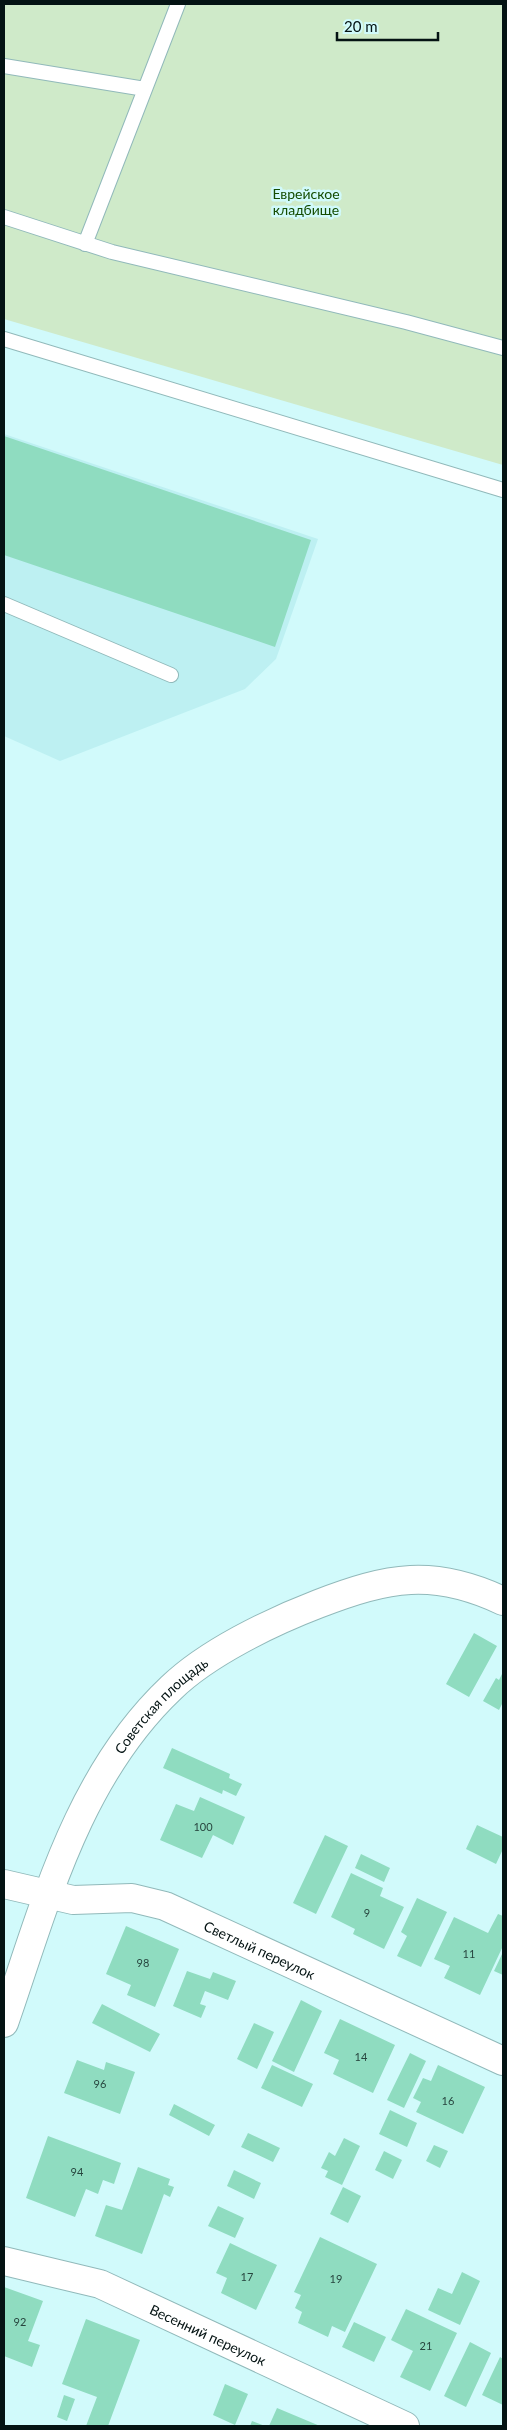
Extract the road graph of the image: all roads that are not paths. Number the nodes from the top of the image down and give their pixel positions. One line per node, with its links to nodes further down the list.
1 (178, 4): 3 (lane)
2 (4, 66): 3 (lane)
3 (145, 90): 5 (lane)
4 (4, 217): 5 (lane)
5 (85, 244): 7 (lane)
6 (4, 339): 8 (lane)
7 (503, 348)
8 (503, 490)
9 (4, 604): 10 (lane)
10 (170, 675)
11 (493, 1597): 13 (street, Советская площадь)
12 (4, 1884): 13 (street, Светлый переулок)
13 (48, 1895): 14 (street, Советская площадь); 15 (street, Светлый переулок)
14 (4, 2023)
15 (503, 2061)
16 (4, 2261): 17 (street, Весенний переулок)
17 (405, 2426)

